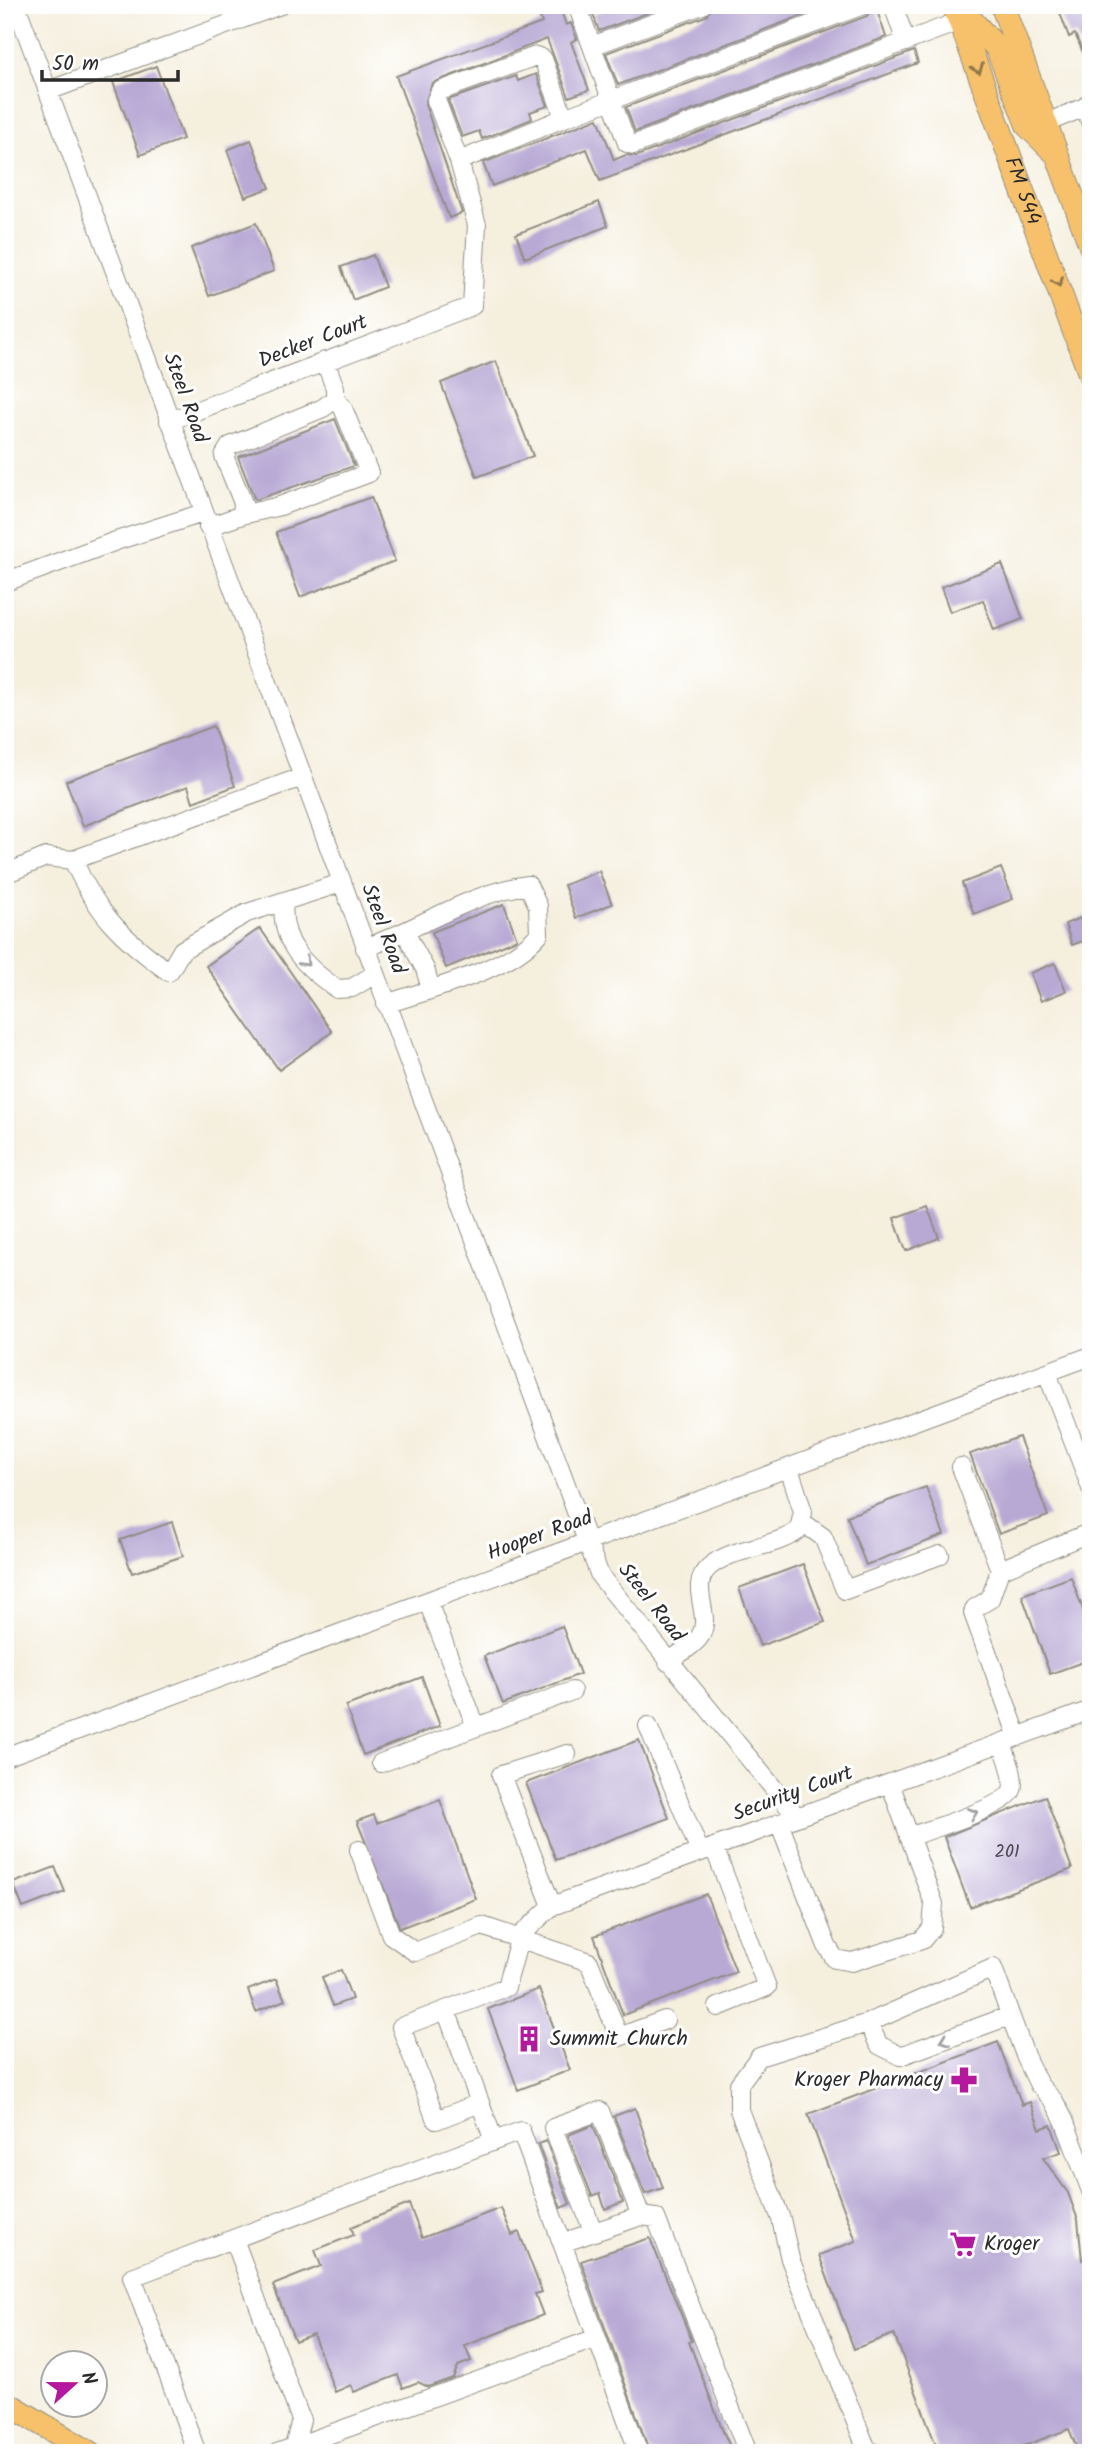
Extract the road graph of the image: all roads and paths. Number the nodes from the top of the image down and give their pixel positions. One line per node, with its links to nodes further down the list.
1 (16, 5): 11 (street, Steel Road)
2 (280, 5): 11 (street)
3 (702, 5): 10 (street)
4 (863, 5): 12 (street)
5 (893, 5): 9 (street)
6 (1002, 5): 15 (main road, FM 544 / FM 544)
7 (578, 6): 10 (street)
8 (957, 13): 9 (street); 16 (main road); 20 (main road, FM 544 / FM 544, one-way to 20)
9 (906, 42): 12 (street)
10 (592, 46): 12 (street)
11 (48, 91): 22 (street, Steel Road)
12 (611, 100): 14 (street)
13 (1089, 111): 15 (street)
14 (564, 118): 17 (street); 17 (street)
15 (1046, 123): 16 (main road, FM 544 / FM 544)
16 (1057, 155): 18 (main road, FM 544 / FM 544)
17 (459, 161): 19 (street, Decker Court)
18 (1091, 247)
19 (325, 361): 21 (street); 22 (street, Decker Court)
20 (1091, 377)
21 (335, 399): 23 (street); 23 (street)
22 (169, 421): 24 (street, Steel Road)
23 (242, 516): 24 (street)
24 (206, 520): 25 (street); 26 (street, Steel Road)
25 (5, 582)
26 (302, 777): 27 (street); 29 (street, Steel Road)
27 (74, 860): 28 (street); 30 (street)
28 (5, 874)
29 (341, 883): 30 (street); 32 (street, Steel Road)
30 (284, 901): 33 (street, one-way to 33)
31 (405, 934): 32 (street); 34 (street); 34 (street)
32 (365, 948): 33 (street, Steel Road)
33 (375, 974): 35 (street, Steel Road)
34 (431, 989): 35 (street)
35 (386, 1004): 44 (street, Steel Road)
36 (1091, 1356): 37 (street, Hooper Road)
37 (1047, 1373): 39 (street, Hooper Road); 40 (street)
38 (961, 1467): 46 (street)
39 (789, 1468): 42 (street); 44 (street, Hooper Road)
40 (1087, 1468): 41 (street)
41 (1091, 1488)
42 (802, 1522): 45 (street); 48 (street)
43 (1091, 1532): 46 (street)
44 (586, 1542): 47 (street, Hooper Road); 48 (street, Steel Road)
45 (940, 1555)
46 (1000, 1570): 53 (street)
47 (428, 1602): 52 (street); 55 (street, Hooper Road)
48 (668, 1662): 58 (street, Steel Road)
49 (572, 1691): 52 (street)
50 (1091, 1710): 53 (street, Security Court)
51 (648, 1726): 62 (street)
52 (476, 1727): 56 (street)
53 (1010, 1740): 57 (street, Security Court); 60 (street, one-way to 53)
54 (567, 1754): 63 (street)
55 (5, 1758)
56 (381, 1763)
57 (890, 1783): 58 (street, Security Court); 60 (street)
58 (797, 1817): 59 (street, Security Court)
59 (779, 1824): 60 (street); 62 (street, Security Court)
60 (909, 1837)
61 (359, 1850): 64 (street)
62 (706, 1850): 63 (street, Security Court); 65 (street)
63 (552, 1906): 64 (street, Security Court)
64 (520, 1936): 66 (street); 68 (street)
65 (718, 2007)
66 (446, 2010): 70 (street); 70 (street)
67 (1009, 2016): 69 (street, one-way to 69); 69 (street); 72 (street)
68 (665, 2020)
69 (868, 2023): 85 (street)
70 (480, 2102): 71 (street)
71 (494, 2141): 75 (street); 76 (street)
72 (1091, 2191)
73 (641, 2216): 74 (street); 74 (street); 84 (street)
74 (593, 2231): 76 (street)
75 (234, 2239): 79 (street); 81 (street)
76 (562, 2243): 77 (street)
77 (597, 2338): 79 (street); 83 (street)
78 (5, 2402): 80 (main road)
79 (295, 2450): 82 (street)
80 (90, 2453)
81 (197, 2453)
82 (277, 2453)
83 (639, 2453)
84 (748, 2453)
85 (873, 2453)

